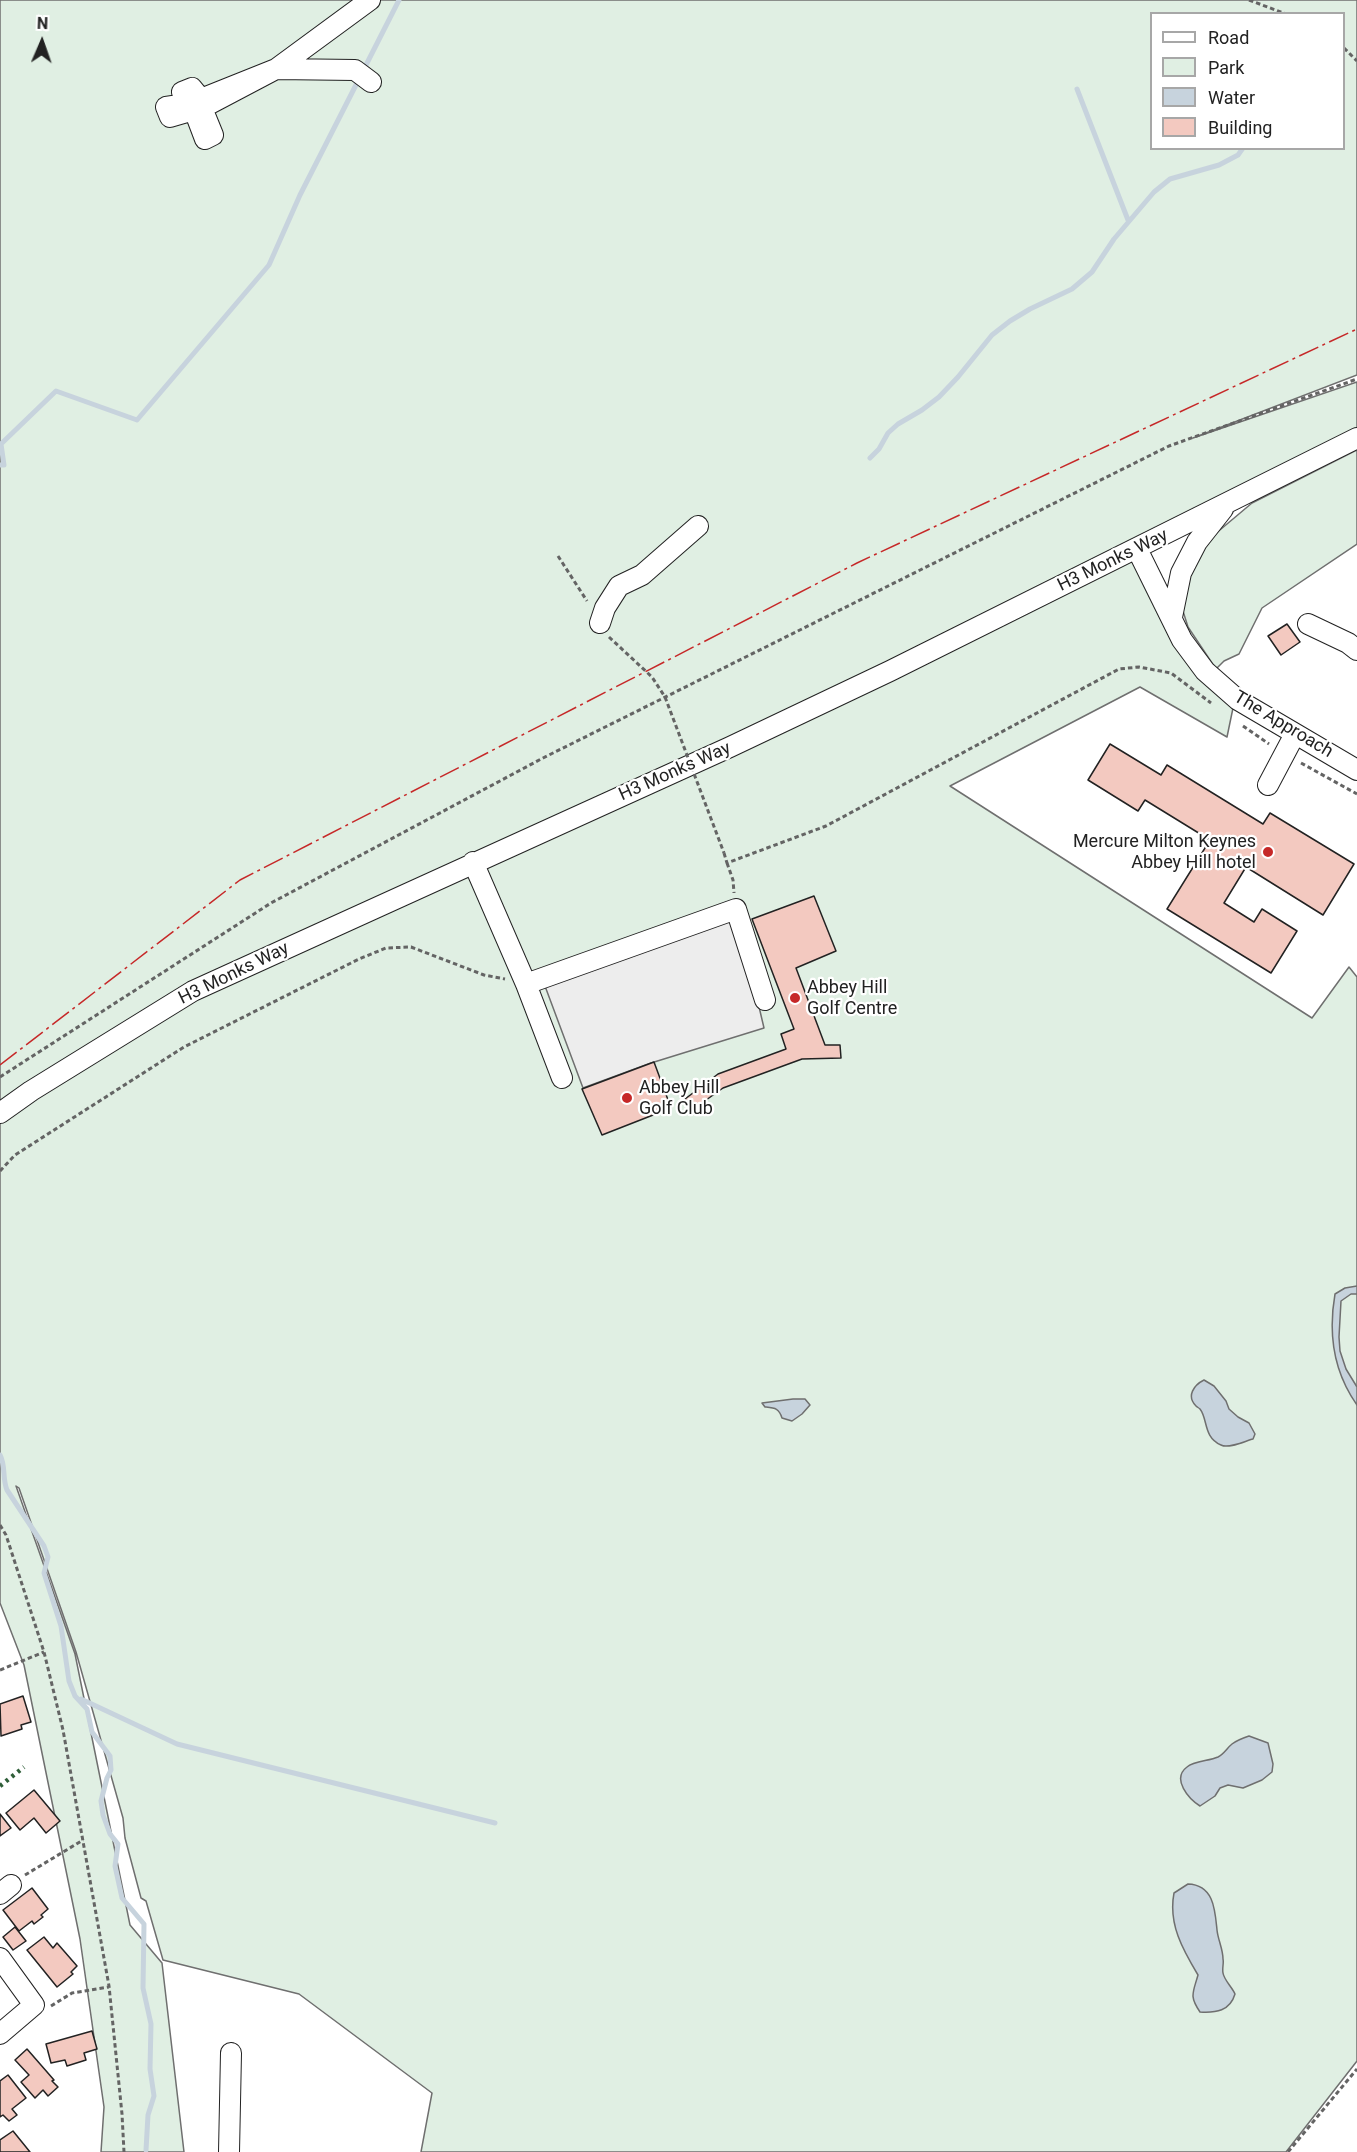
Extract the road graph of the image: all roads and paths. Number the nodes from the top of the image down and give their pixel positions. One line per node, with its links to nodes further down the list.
1 (370, 0): 6 (street)
2 (1249, 0): 3 (path)
3 (1281, 12)
4 (1345, 49): 5 (path)
5 (1357, 61)
6 (276, 69): 6 (street); 7 (street)
7 (363, 76)
8 (1357, 379): 17 (path)
9 (1357, 438): 10 (street, H3 Monks Way)
10 (1229, 503): 12 (street, H3 Monks Way); 13 (street)
11 (698, 526): 14 (street)
12 (1137, 549): 13 (street, The Approach); 25 (street, H3 Monks Way)
13 (1172, 618): 20 (street, The Approach)
14 (600, 623)
15 (1308, 624): 16 (street)
16 (1357, 650)
17 (665, 697): 26 (path, bridge); 30 (path)
18 (1218, 708): 26 (path)
19 (1237, 722): 21 (path)
20 (1295, 734): 21 (street); 22 (street, The Approach)
21 (1285, 755): 23 (street); 24 (path)
22 (1357, 770)
23 (1268, 785)
24 (1357, 794)
25 (472, 862): 28 (street); 32 (street, H3 Monks Way)
26 (727, 863): 27 (path)
27 (736, 909): 28 (street); 29 (street)
28 (526, 984): 31 (street); 33 (path)
29 (765, 1000)
30 (0, 1077)
31 (562, 1078)
32 (0, 1113)
33 (0, 1171)
34 (0, 1525): 35 (path)
35 (44, 1652): 36 (path); 37 (path)
36 (0, 1670)
37 (83, 1840): 38 (path); 40 (path)
38 (6, 1889)
39 (0, 1958): 41 (street)
40 (109, 1986): 41 (path); 45 (path)
41 (34, 2005): 42 (street)
42 (0, 2034)
43 (231, 2054): 46 (street)
44 (1357, 2069): 47 (path)
45 (124, 2152)
46 (229, 2152)
47 (1288, 2152)

